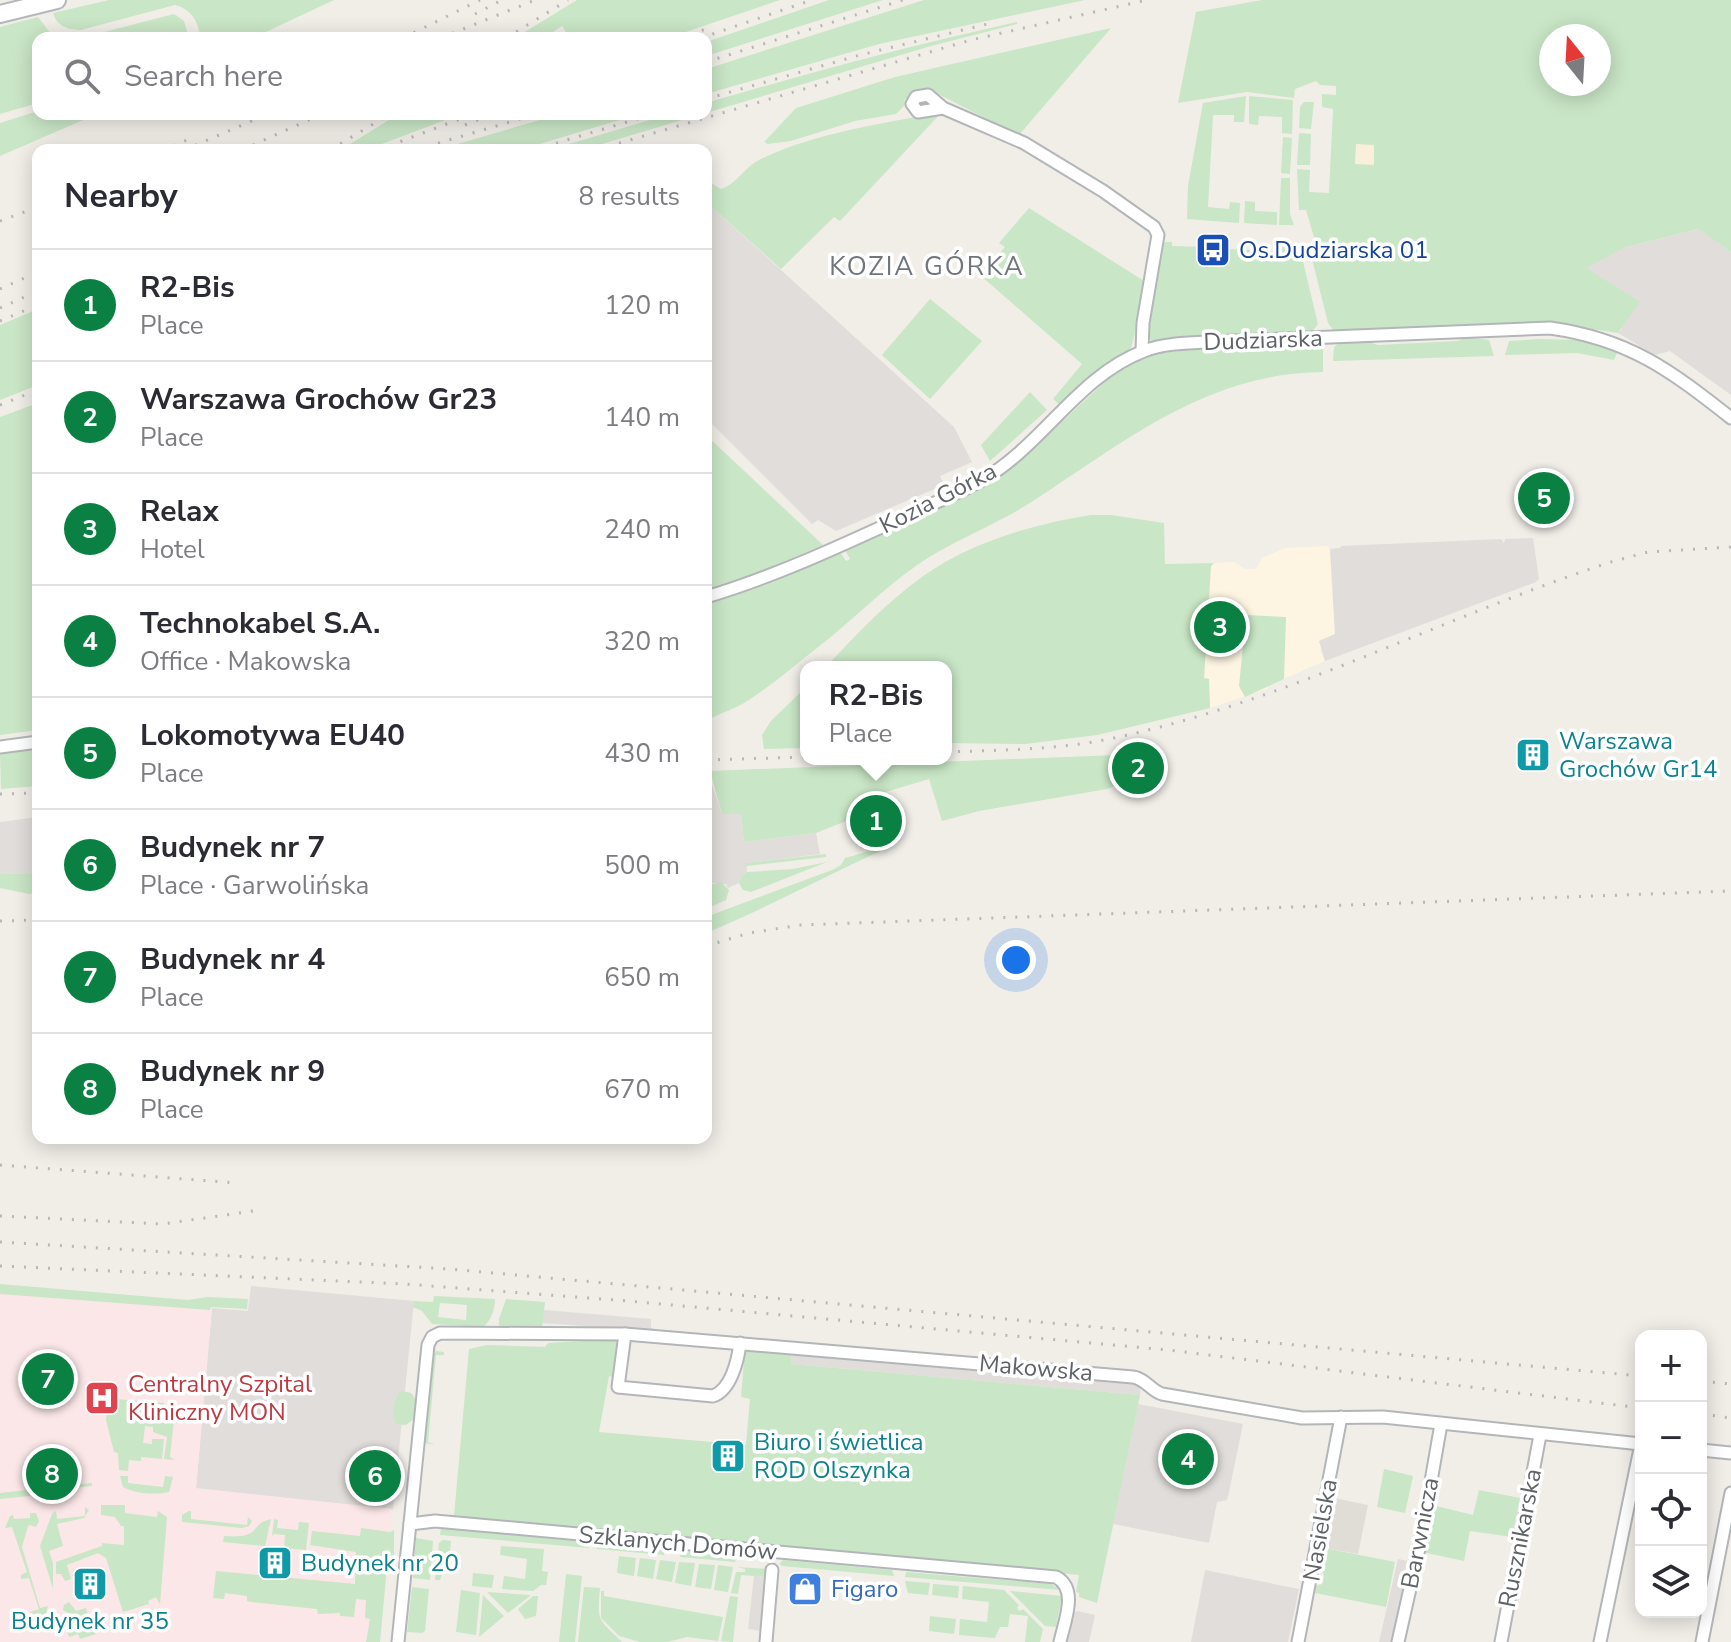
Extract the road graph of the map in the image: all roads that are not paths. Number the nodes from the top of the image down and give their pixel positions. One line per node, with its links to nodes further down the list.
1 (57, 0): 2 (main road)
2 (0, 14)
3 (943, 108): 4 (street)
4 (1142, 351): 5 (street, Dudziarska); 6 (street, Kozia Górka)
5 (1731, 418)
6 (712, 595)
7 (32, 743): 8 (street)
8 (0, 747)
9 (625, 1334): 10 (street, Makowska); 10 (street); 19 (street, Makowska)
10 (740, 1343): 11 (street, Makowska)
11 (1341, 1417): 12 (street, Makowska); 24 (street, Nasielska)
12 (1441, 1424): 13 (street, Makowska); 25 (street, Barwnicza)
13 (1540, 1435): 14 (street, Makowska); 26 (street, Rusznikarska)
14 (1635, 1443)
15 (1707, 1451): 16 (street)
16 (1731, 1453)
17 (1635, 1473): 27 (street)
18 (1731, 1493): 28 (street)
19 (410, 1524): 21 (street); 23 (street, Szklanych Domów)
20 (772, 1570): 22 (street)
21 (398, 1642)
22 (766, 1642)
23 (1060, 1642)
24 (1298, 1642)
25 (1398, 1642)
26 (1501, 1642)
27 (1600, 1642)
28 (1702, 1642)

